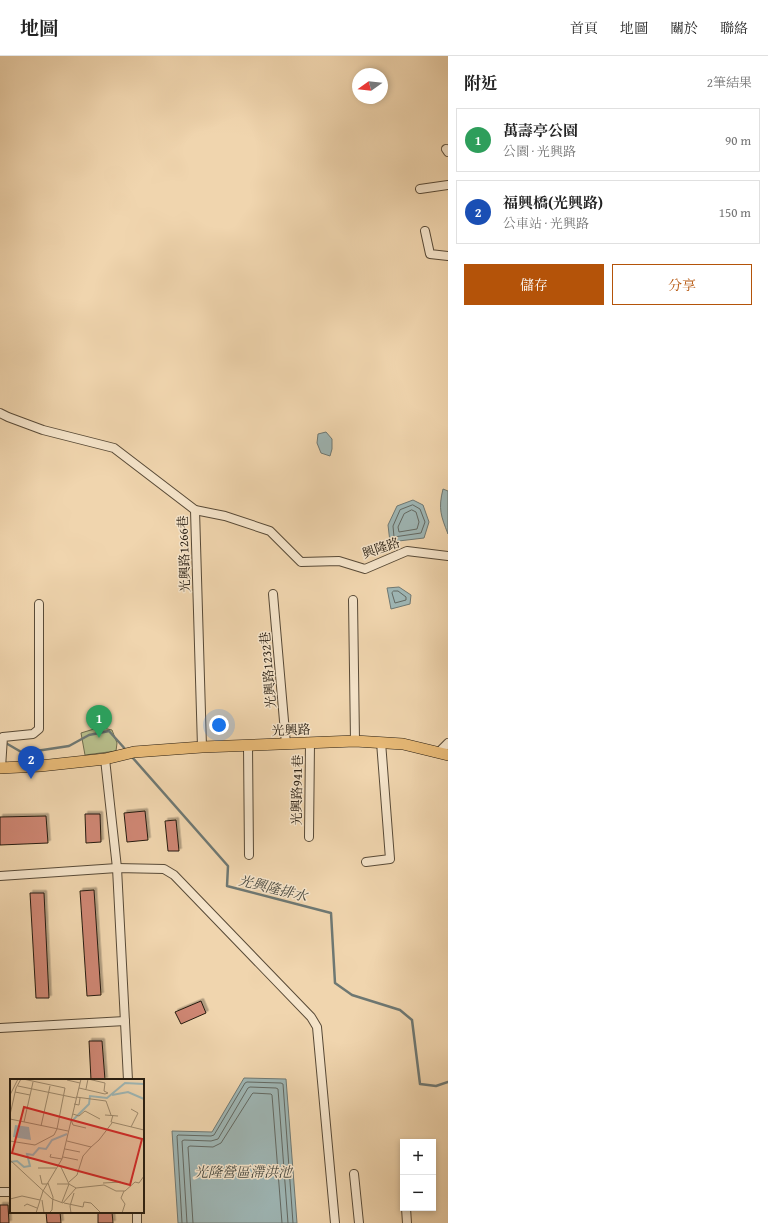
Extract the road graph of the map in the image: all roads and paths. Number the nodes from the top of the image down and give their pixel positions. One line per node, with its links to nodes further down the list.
1 (448, 185): 2 (lane)
2 (420, 189)
3 (425, 231): 4 (lane)
4 (448, 256)
5 (0, 412): 6 (lane, 光興路1266巷)
6 (195, 510): 7 (lane, 興隆路); 17 (lane, 光興路1266巷)
7 (448, 556)
8 (273, 594): 15 (lane, 光興路1232巷)
9 (353, 600): 11 (lane)
10 (39, 604): 20 (lane)
11 (355, 741): 12 (main road, 光興路); 13 (main road, 光興路)
12 (381, 742): 18 (main road, 光興路); 23 (lane)
13 (310, 743): 15 (main road, 光興路); 21 (lane, 光興路941巷)
14 (448, 743): 18 (lane)
15 (286, 744): 16 (main road, 光興路)
16 (248, 746): 17 (main road, 光興路); 22 (lane)
17 (202, 747): 19 (main road, 光興路)
18 (444, 754)
19 (105, 759): 20 (main road); 24 (lane)
20 (0, 768)
21 (308, 837)
22 (249, 854)
23 (366, 862)
24 (117, 868): 25 (lane); 26 (lane); 31 (lane)
25 (0, 876)
26 (124, 1021): 27 (lane); 28 (lane)
27 (0, 1028)
28 (128, 1079)
29 (354, 1174): 32 (lane)
30 (406, 1211): 33 (lane)
31 (335, 1223)
32 (359, 1223)
33 (407, 1223)

